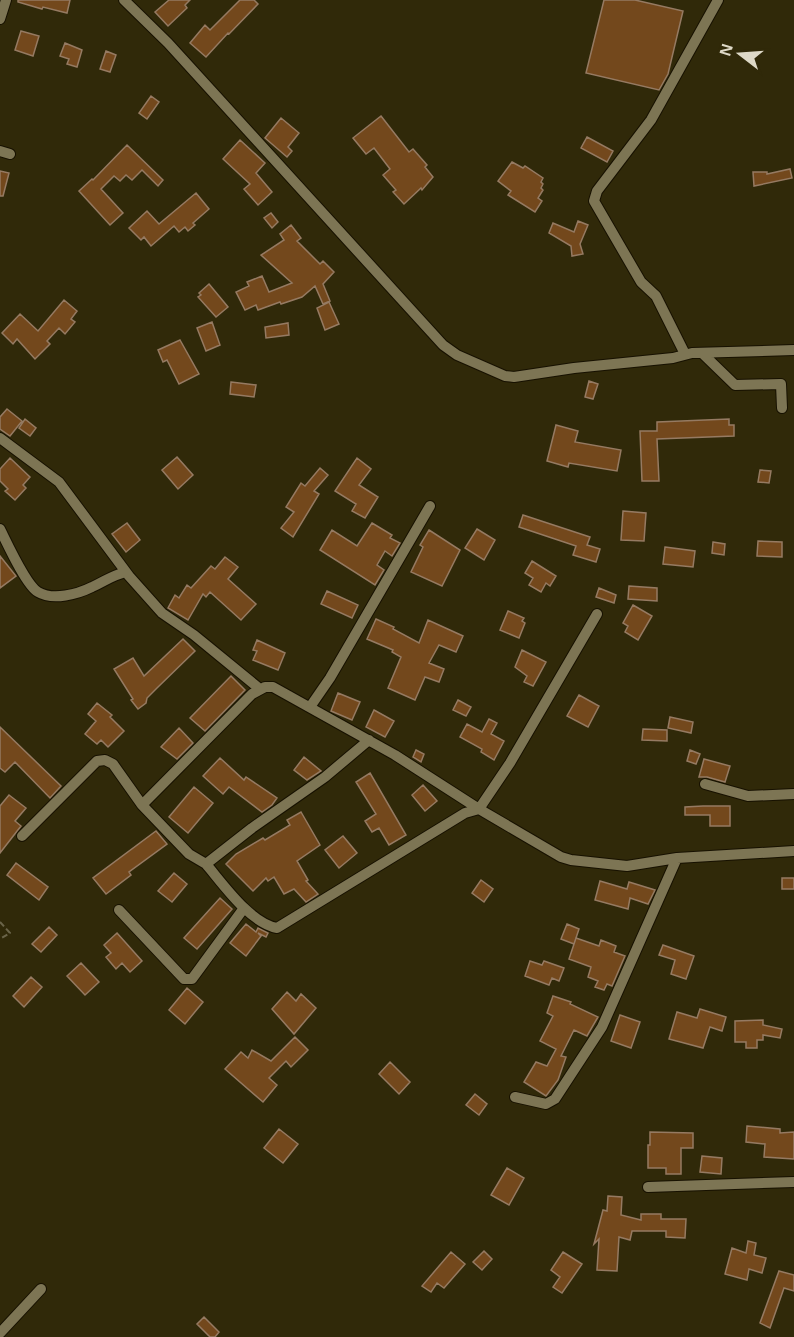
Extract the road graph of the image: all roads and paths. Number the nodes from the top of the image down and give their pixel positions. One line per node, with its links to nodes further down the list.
1 (6, 0): 4 (street)
2 (124, 0): 7 (street)
3 (718, 0): 7 (street)
4 (0, 19)
5 (794, 350): 6 (street)
6 (702, 353): 7 (street); 8 (street)
7 (685, 354)
8 (782, 408)
9 (0, 438): 12 (street)
10 (430, 506): 15 (street)
11 (0, 529): 12 (street)
12 (126, 572): 14 (street)
13 (597, 614): 20 (street)
14 (260, 689): 15 (street); 19 (street)
15 (310, 707): 16 (street)
16 (369, 740): 20 (street); 24 (street)
17 (705, 784): 18 (street)
18 (794, 794)
19 (142, 805): 21 (street); 24 (street)
20 (479, 809): 23 (street); 25 (street)
21 (22, 836)
22 (794, 851): 23 (street)
23 (677, 858): 29 (street)
24 (206, 864): 25 (street)
25 (244, 908): 26 (street)
26 (119, 910)
27 (0, 922): 28 (path)
28 (0, 939)
29 (515, 1097)
30 (794, 1182): 31 (street)
31 (648, 1186)
32 (41, 1289): 33 (street)
33 (0, 1333)

